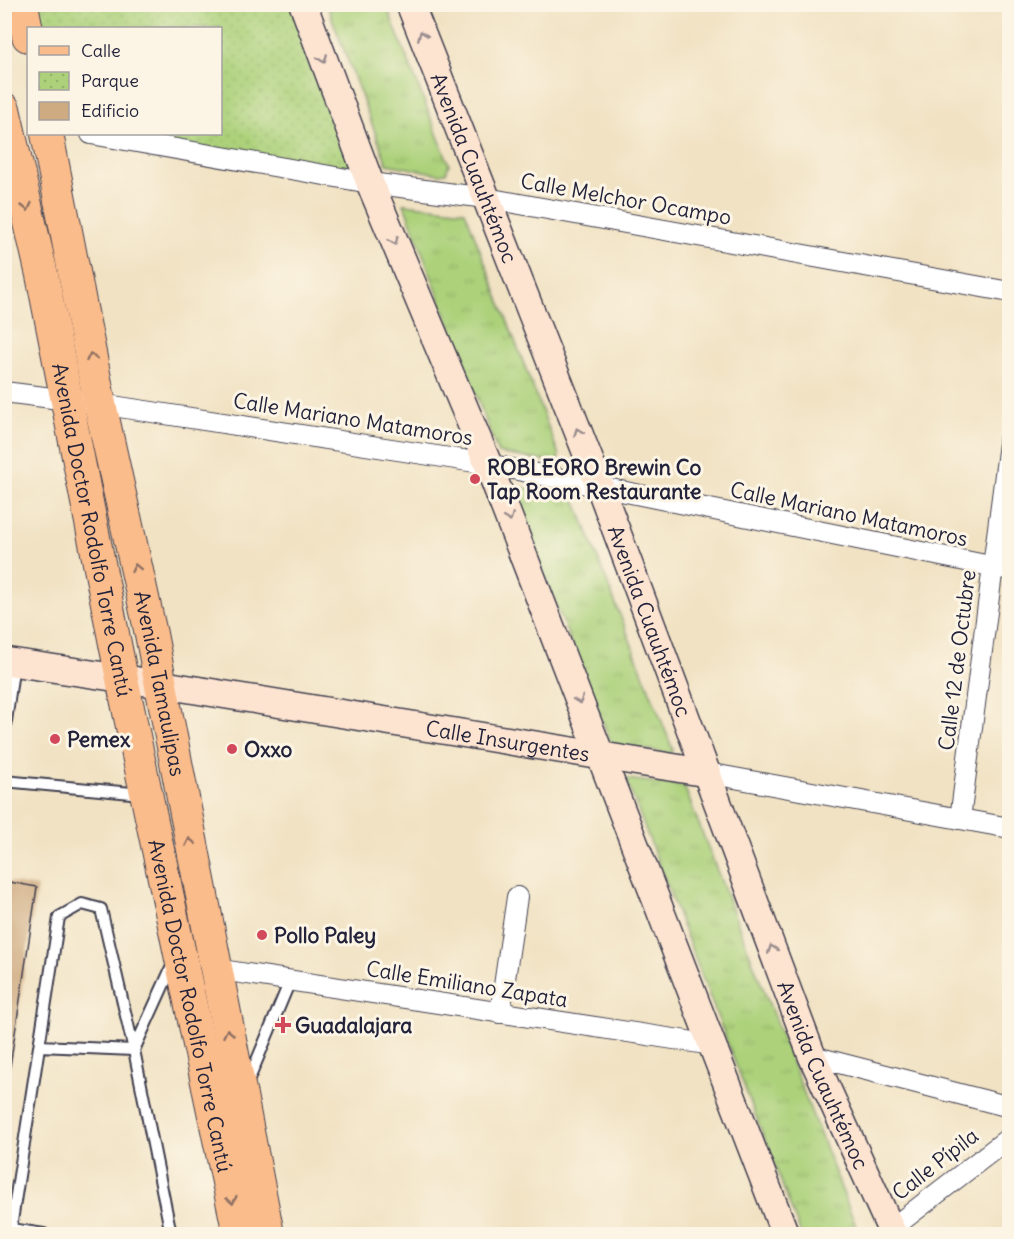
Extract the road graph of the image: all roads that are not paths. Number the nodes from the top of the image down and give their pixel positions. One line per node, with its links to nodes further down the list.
1 (22, 4): 4 (main road)
2 (303, 4): 8 (street, one-way to 8)
3 (410, 4): 9 (street, Avenida Cuauhtémoc, one-way to 3)
4 (27, 31)
5 (11, 118): 12 (main road, Avenida Doctor Rodolfo Torre Cantú, one-way to 12)
6 (47, 135): 13 (main road, Avenida Tamaulipas, one-way to 6)
7 (97, 135): 8 (street, Calle Melchor Ocampo)
8 (370, 183): 9 (street, Calle Melchor Ocampo); 15 (street, one-way to 15)
9 (486, 198): 10 (street, Calle Melchor Ocampo); 16 (street, Avenida Cuauhtémoc, one-way to 9)
10 (1010, 292)
11 (4, 392): 12 (street, Calle Mariano Matamoros)
12 (68, 401): 13 (street, Calle Mariano Matamoros); 19 (main road, Avenida Doctor Rodolfo Torre Cantú)
13 (100, 404): 15 (street, Calle Mariano Matamoros); 20 (main road, Avenida Tamaulipas, one-way to 13)
14 (1010, 436): 17 (street, Calle 12 de Octubre)
15 (488, 464): 16 (street, Calle Mariano Matamoros); 22 (street, one-way to 22)
16 (600, 487): 17 (street, Calle Mariano Matamoros); 23 (street, Avenida Cuauhtémoc)
17 (1001, 569): 26 (street, Calle 12 de Octubre)
18 (9, 662): 19 (street, Calle Insurgentes); 21 (lane)
19 (122, 679): 20 (street, Calle Insurgentes); 25 (main road, Avenida Doctor Rodolfo Torre Cantú)
20 (159, 684): 22 (street, Calle Insurgentes); 30 (main road, Avenida Tamaulipas, one-way to 20)
21 (4, 736)
22 (601, 756): 23 (street, Calle Insurgentes); 33 (street)
23 (707, 773): 26 (street, Calle Insurgentes); 36 (street, Avenida Cuauhtémoc, one-way to 23)
24 (4, 781): 25 (lane)
25 (146, 794): 29 (main road, Avenida Doctor Rodolfo Torre Cantú)
26 (960, 819): 27 (street, Calle Insurgentes)
27 (1010, 828)
28 (517, 897): 32 (street)
29 (178, 952): 35 (lane); 44 (main road, Avenida Doctor Rodolfo Torre Cantú, one-way to 44)
30 (215, 969): 31 (street, Calle Emiliano Zapata); 37 (main road, Avenida Tamaulipas, one-way to 30)
31 (290, 981): 32 (street, Calle Emiliano Zapata); 37 (lane)
32 (500, 1013): 33 (street, Calle Emiliano Zapata)
33 (713, 1045): 46 (street)
34 (39, 1046): 35 (lane); 35 (lane); 40 (lane)
35 (134, 1050): 43 (lane)
36 (812, 1056): 38 (street); 41 (street, Avenida Cuauhtémoc)
37 (241, 1098): 45 (main road, Avenida Tamaulipas)
38 (1010, 1107)
39 (1010, 1137): 41 (street, Calle Pípila)
40 (10, 1232): 42 (lane)
41 (892, 1232)
42 (44, 1234)
43 (171, 1234)
44 (239, 1234)
45 (268, 1234)
46 (785, 1234)

